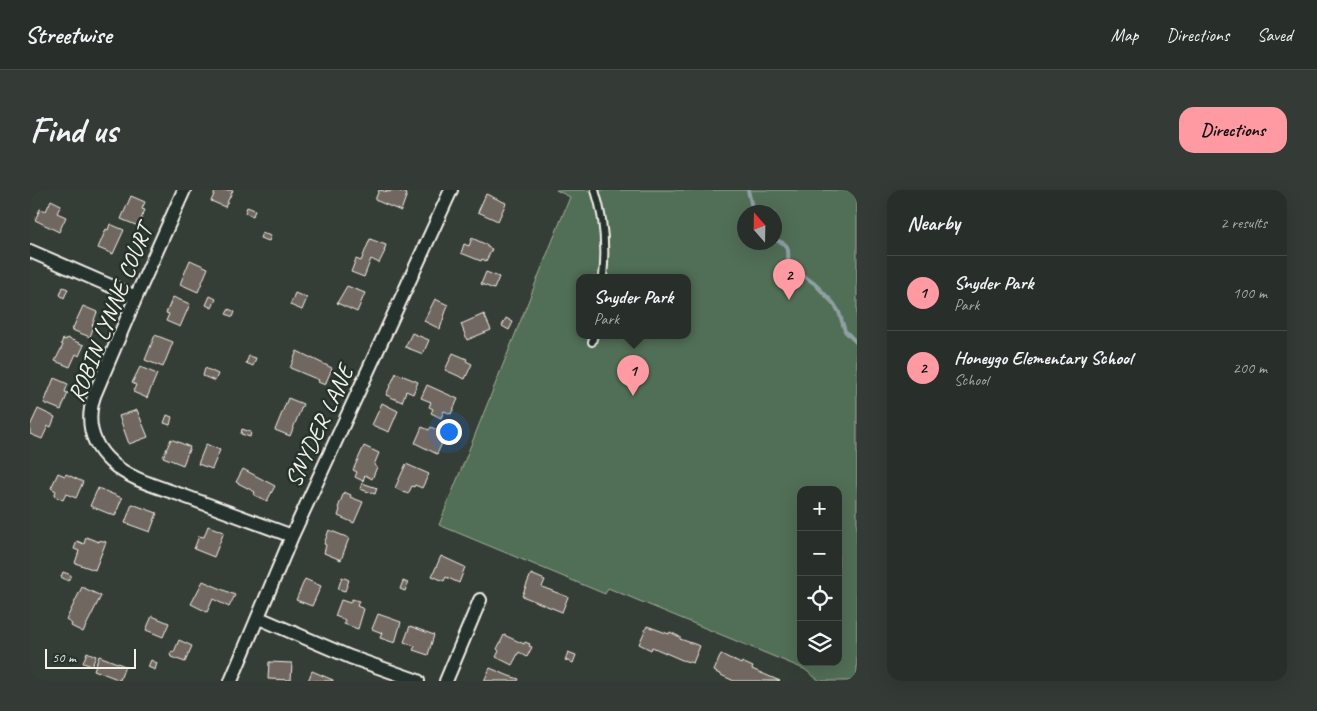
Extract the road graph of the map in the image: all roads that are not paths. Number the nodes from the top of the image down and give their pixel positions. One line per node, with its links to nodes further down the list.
1 (184, 190): 6 (street, ROBIN LYNNE COURT)
2 (451, 190): 9 (street, SNYDER LANE)
3 (595, 190): 5 (lane)
4 (30, 251): 6 (street)
5 (603, 274)
6 (136, 297): 9 (street, ROBIN LYNNE COURT)
7 (593, 339): 8 (lane)
8 (592, 342)
9 (292, 536): 11 (street, SNYDER LANE)
10 (480, 600): 14 (street)
11 (258, 618): 12 (street, SNYDER LANE); 13 (street)
12 (231, 681)
13 (418, 681)
14 (446, 681)

